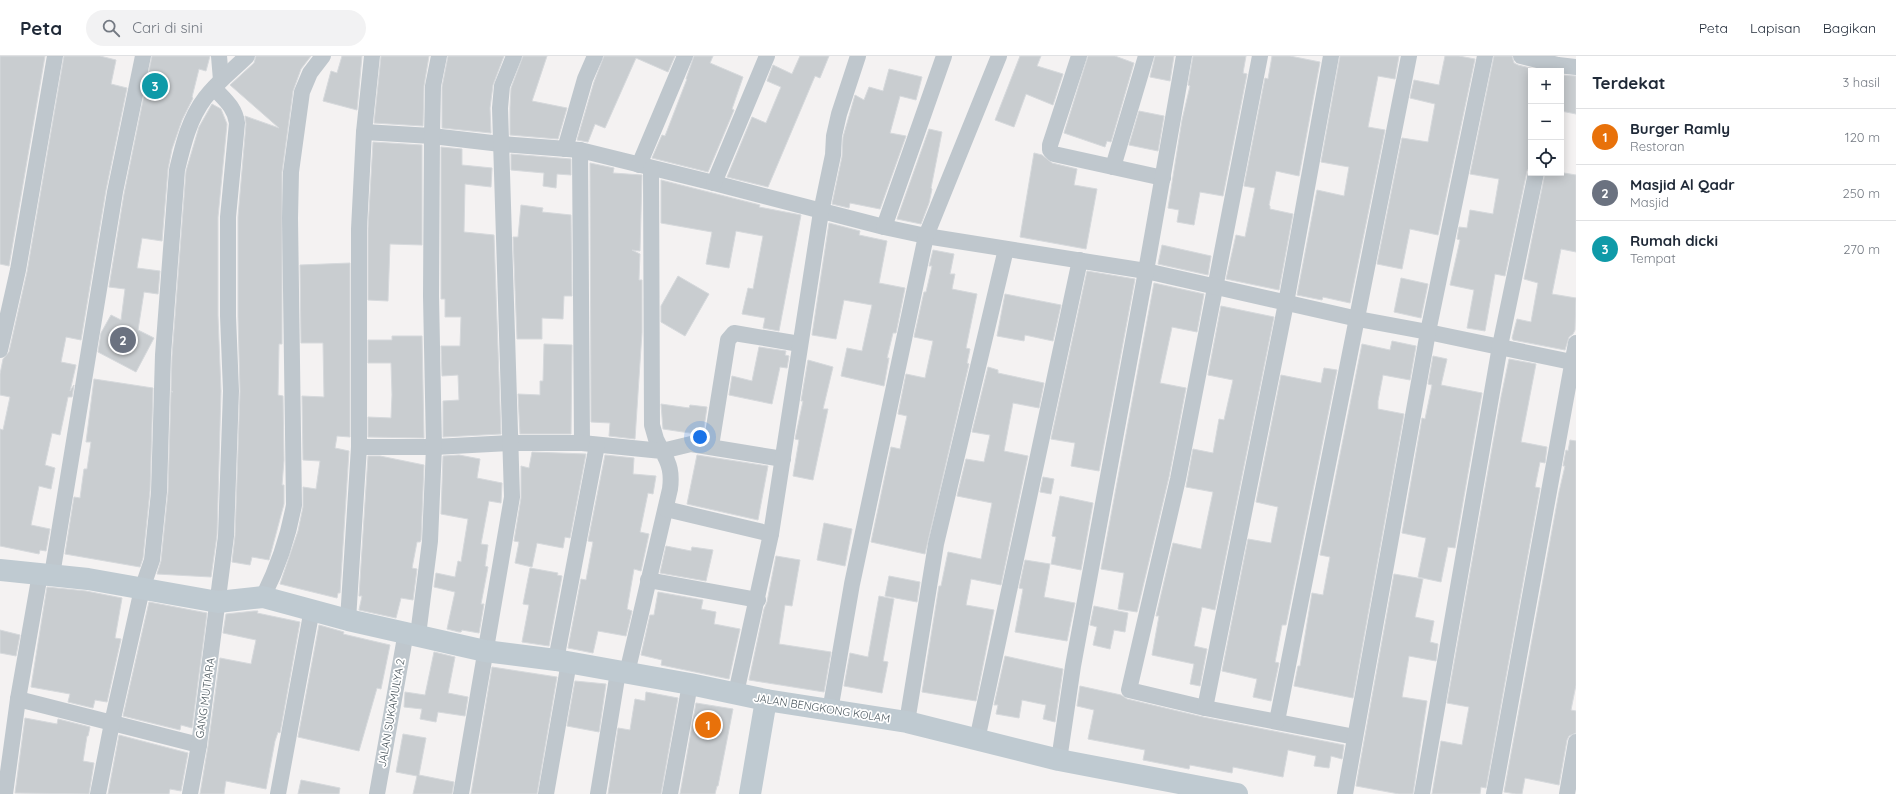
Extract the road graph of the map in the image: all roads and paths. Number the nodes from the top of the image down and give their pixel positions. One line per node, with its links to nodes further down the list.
1 (55, 56): 48 (street)
2 (143, 56): 60 (street)
3 (219, 56): 25 (street)
4 (247, 56): 25 (street)
5 (323, 56): 63 (street)
6 (372, 56): 26 (street)
7 (439, 56): 27 (street, JALAN SUKAMULYA 2)
8 (514, 56): 28 (street)
9 (595, 56): 29 (street)
10 (685, 56): 30 (street)
11 (767, 56): 34 (street)
12 (858, 56): 35 (street)
13 (944, 56): 36 (street)
14 (999, 56): 37 (street)
15 (1079, 56): 31 (street)
16 (1146, 56): 31 (street)
17 (1184, 56): 33 (street)
18 (1260, 56): 41 (street)
19 (1331, 56): 42 (street)
20 (1409, 56): 43 (street)
21 (1485, 56): 44 (street)
22 (1521, 56): 24 (street)
23 (1576, 67): 24 (street)
24 (1557, 68)
25 (218, 84): 62 (street); 65 (street, GANG MUTIARA)
26 (364, 132): 27 (street); 53 (street)
27 (432, 136): 28 (street); 54 (street, JALAN SUKAMULYA 2)
28 (501, 144): 29 (street); 50 (street)
29 (573, 149): 30 (street); 51 (street)
30 (645, 167): 34 (street); 55 (street)
31 (1113, 167): 33 (street)
32 (1535, 176): 47 (street)
33 (1163, 178): 40 (street)
34 (714, 183): 35 (street)
35 (821, 212): 36 (street); 46 (street)
36 (884, 227): 37 (street)
37 (926, 236): 38 (street); 77 (street)
38 (1006, 249): 39 (street); 79 (street)
39 (1080, 260): 40 (street); 82 (street)
40 (1146, 271): 41 (street); 85 (street)
41 (1216, 288): 42 (street); 76 (street)
42 (1286, 304): 43 (street); 76 (street)
43 (1358, 319): 44 (street); 78 (street)
44 (1428, 332): 47 (street); 81 (street)
45 (1576, 343): 49 (street)
46 (800, 344): 52 (street); 56 (street)
47 (1500, 346): 49 (street); 98 (street)
48 (0, 350)
49 (1574, 362): 99 (street)
50 (512, 443): 51 (street); 54 (street); 69 (street)
51 (590, 444): 55 (street); 70 (street)
52 (711, 446): 55 (street); 56 (street)
53 (359, 447): 54 (street); 67 (street)
54 (434, 447): 68 (street, JALAN SUKAMULYA 2)
55 (662, 451): 57 (street)
56 (783, 459): 58 (street)
57 (666, 509): 58 (street); 61 (street)
58 (771, 534): 64 (street)
59 (0, 570): 60 (street)
60 (46, 575): 62 (street); 74 (street)
61 (648, 580): 64 (street); 71 (street)
62 (142, 589): 65 (street); 80 (street)
63 (263, 597): 65 (street); 66 (street, JALAN BENGKONG KOLAM)
64 (758, 600): 73 (street)
65 (218, 602): 84 (street, GANG MUTIARA)
66 (312, 609): 67 (street, JALAN BENGKONG KOLAM); 89 (street)
67 (348, 620): 68 (street, JALAN BENGKONG KOLAM)
68 (412, 633): 69 (street, JALAN BENGKONG KOLAM); 90 (street, JALAN SUKAMULYA 2)
69 (485, 651): 70 (street, JALAN BENGKONG KOLAM); 91 (street)
70 (562, 661): 71 (street, JALAN BENGKONG KOLAM); 92 (street)
71 (622, 672): 72 (street, JALAN BENGKONG KOLAM); 93 (street)
72 (690, 684): 73 (street, JALAN BENGKONG KOLAM); 94 (street)
73 (736, 693): 75 (street, JALAN BENGKONG KOLAM)
74 (18, 699): 80 (street); 86 (street)
75 (766, 700): 77 (street, JALAN BENGKONG KOLAM); 95 (street)
76 (1205, 708): 78 (street)
77 (830, 711): 79 (street, JALAN BENGKONG KOLAM)
78 (1277, 721): 81 (street)
79 (907, 722): 82 (street, JALAN BENGKONG KOLAM)
80 (112, 723): 84 (street); 87 (street)
81 (1354, 737): 97 (street)
82 (977, 740): 85 (street, JALAN BENGKONG KOLAM)
83 (1576, 742): 100 (street)
84 (199, 745): 88 (street, GANG MUTIARA)
85 (1060, 760): 96 (street, JALAN BENGKONG KOLAM)
86 (5, 794)
87 (98, 794)
88 (190, 794)
89 (278, 794)
90 (377, 794)
91 (461, 794)
92 (546, 794)
93 (598, 794)
94 (670, 794)
95 (750, 794)
96 (1237, 794)
97 (1345, 794)
98 (1422, 794)
99 (1494, 794)
100 (1566, 794)

